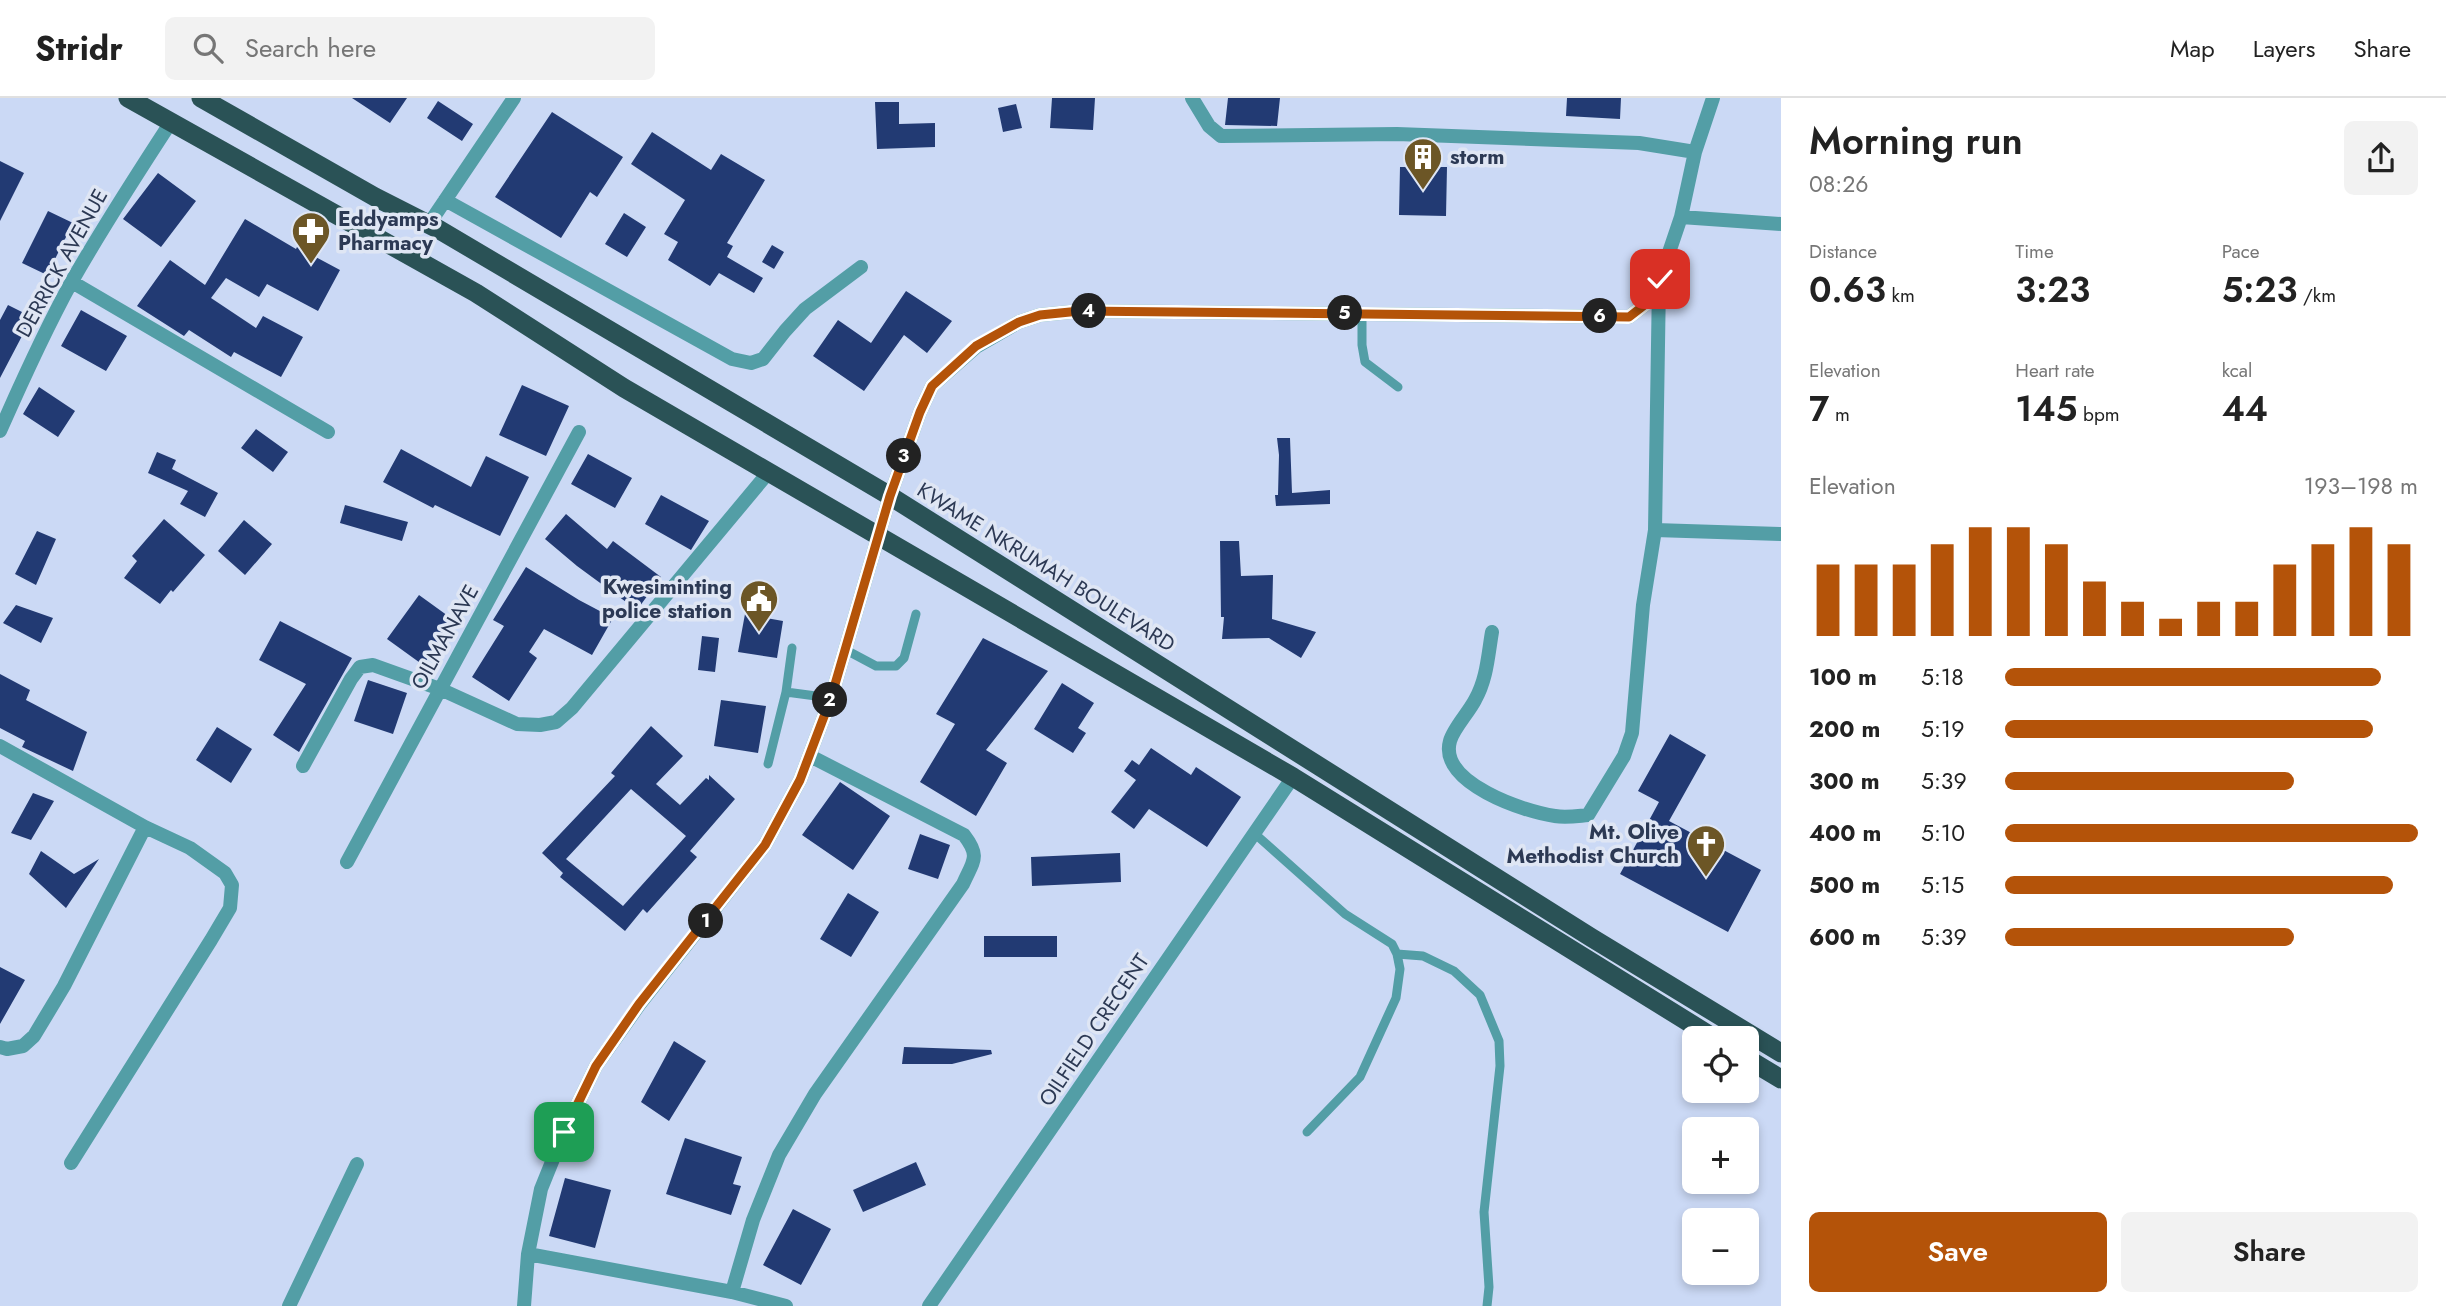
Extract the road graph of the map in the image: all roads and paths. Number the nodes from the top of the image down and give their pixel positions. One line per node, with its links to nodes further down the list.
1 (128, 98): 6 (highway)
2 (201, 98): 10 (highway, KWAME NKRUMAH BOULEVARD)
3 (514, 98): 8 (street)
4 (1192, 98): 7 (street)
5 (1713, 98): 7 (street)
6 (171, 122): 14 (street, DERRICK AVENUE); 20 (highway)
7 (1695, 152): 9 (street)
8 (445, 200): 10 (street); 12 (street)
9 (1681, 218): 11 (street); 13 (street)
10 (429, 224): 21 (highway, KWAME NKRUMAH BOULEVARD)
11 (1781, 224)
12 (861, 267)
13 (1660, 279): 15 (street); 22 (street)
14 (72, 282): 17 (street, DERRICK AVENUE); 18 (street)
15 (1362, 313): 16 (lane); 21 (street)
16 (1398, 387)
17 (0, 431)
18 (328, 432)
19 (579, 432): 29 (street, OILMANAVE)
20 (768, 473): 24 (highway); 29 (street)
21 (890, 496): 24 (street); 43 (highway, KWAME NKRUMAH BOULEVARD)
22 (1655, 530): 23 (street); 26 (street)
23 (1781, 534)
24 (878, 535): 28 (street); 36 (highway)
25 (916, 614): 28 (lane)
26 (1492, 632)
27 (792, 648): 30 (lane)
28 (846, 650): 31 (street)
29 (440, 689): 35 (street); 39 (street, OILMANAVE)
30 (786, 692): 31 (lane); 34 (lane)
31 (831, 698): 33 (street)
32 (0, 746): 37 (street)
33 (810, 756): 49 (street); 50 (street)
34 (768, 764)
35 (303, 766)
36 (1293, 777): 38 (street, OILFIELD CRECENT); 41 (highway)
37 (145, 827): 42 (street); 47 (street)
38 (1254, 833): 40 (lane); 54 (street, OILFIELD CRECENT)
39 (347, 862)
40 (1397, 954): 46 (lane); 55 (lane)
41 (1695, 1026)
42 (0, 1047)
43 (1781, 1053)
44 (1759, 1066): 45 (highway)
45 (1781, 1079)
46 (1307, 1132)
47 (71, 1163)
48 (357, 1164): 51 (street)
49 (528, 1254): 50 (street); 52 (street)
50 (732, 1292): 53 (street)
51 (289, 1306)
52 (524, 1306)
53 (786, 1306)
54 (929, 1306)
55 (1487, 1306)

